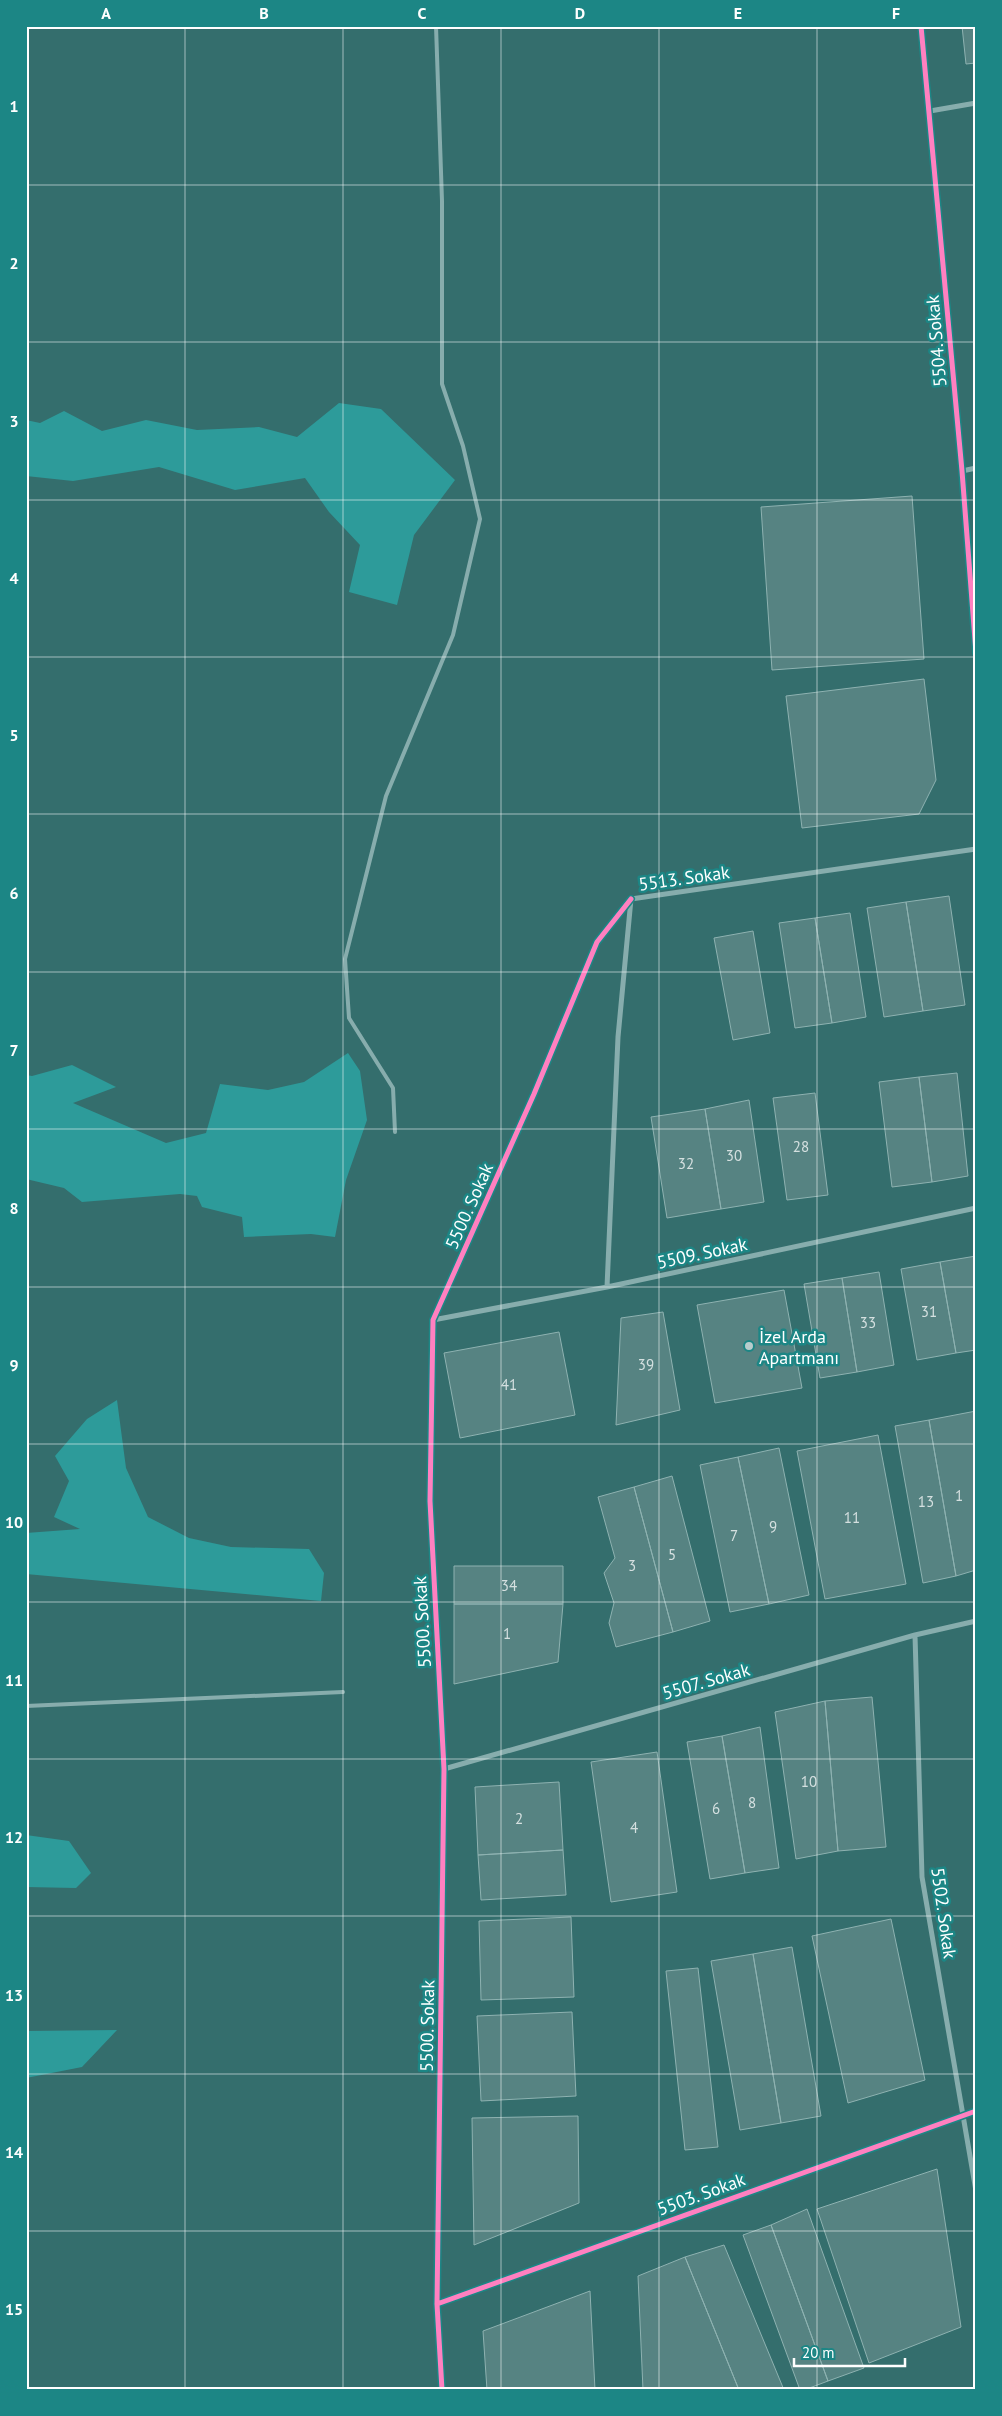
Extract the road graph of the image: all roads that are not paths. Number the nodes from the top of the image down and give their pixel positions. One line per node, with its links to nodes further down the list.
1 (436, 26): 10 (lane)
2 (922, 26): 4 (street, 5504. Sokak)
3 (976, 102): 4 (street)
4 (930, 111): 6 (street, 5504. Sokak)
5 (976, 468): 6 (street)
6 (962, 471): 7 (street, 5504. Sokak)
7 (976, 653)
8 (976, 849): 9 (street, 5513. Sokak)
9 (631, 899): 12 (street, 5513. Sokak); 13 (street, 5500. Sokak)
10 (395, 1132)
11 (976, 1208): 12 (street, 5509. Sokak)
12 (607, 1287): 13 (street, 5509. Sokak)
13 (433, 1320): 18 (street, 5500. Sokak)
14 (976, 1621): 15 (street, 5507. Sokak)
15 (914, 1635): 18 (street, 5507. Sokak); 20 (street, 5502. Sokak)
16 (343, 1692): 17 (lane)
17 (26, 1706)
18 (444, 1769): 22 (street, 5500. Sokak)
19 (976, 2111): 20 (street, 5503. Sokak)
20 (963, 2114): 21 (street, 5502. Sokak); 22 (street, 5503. Sokak)
21 (976, 2191)
22 (437, 2304): 23 (street, 5500. Sokak)
23 (442, 2390)

